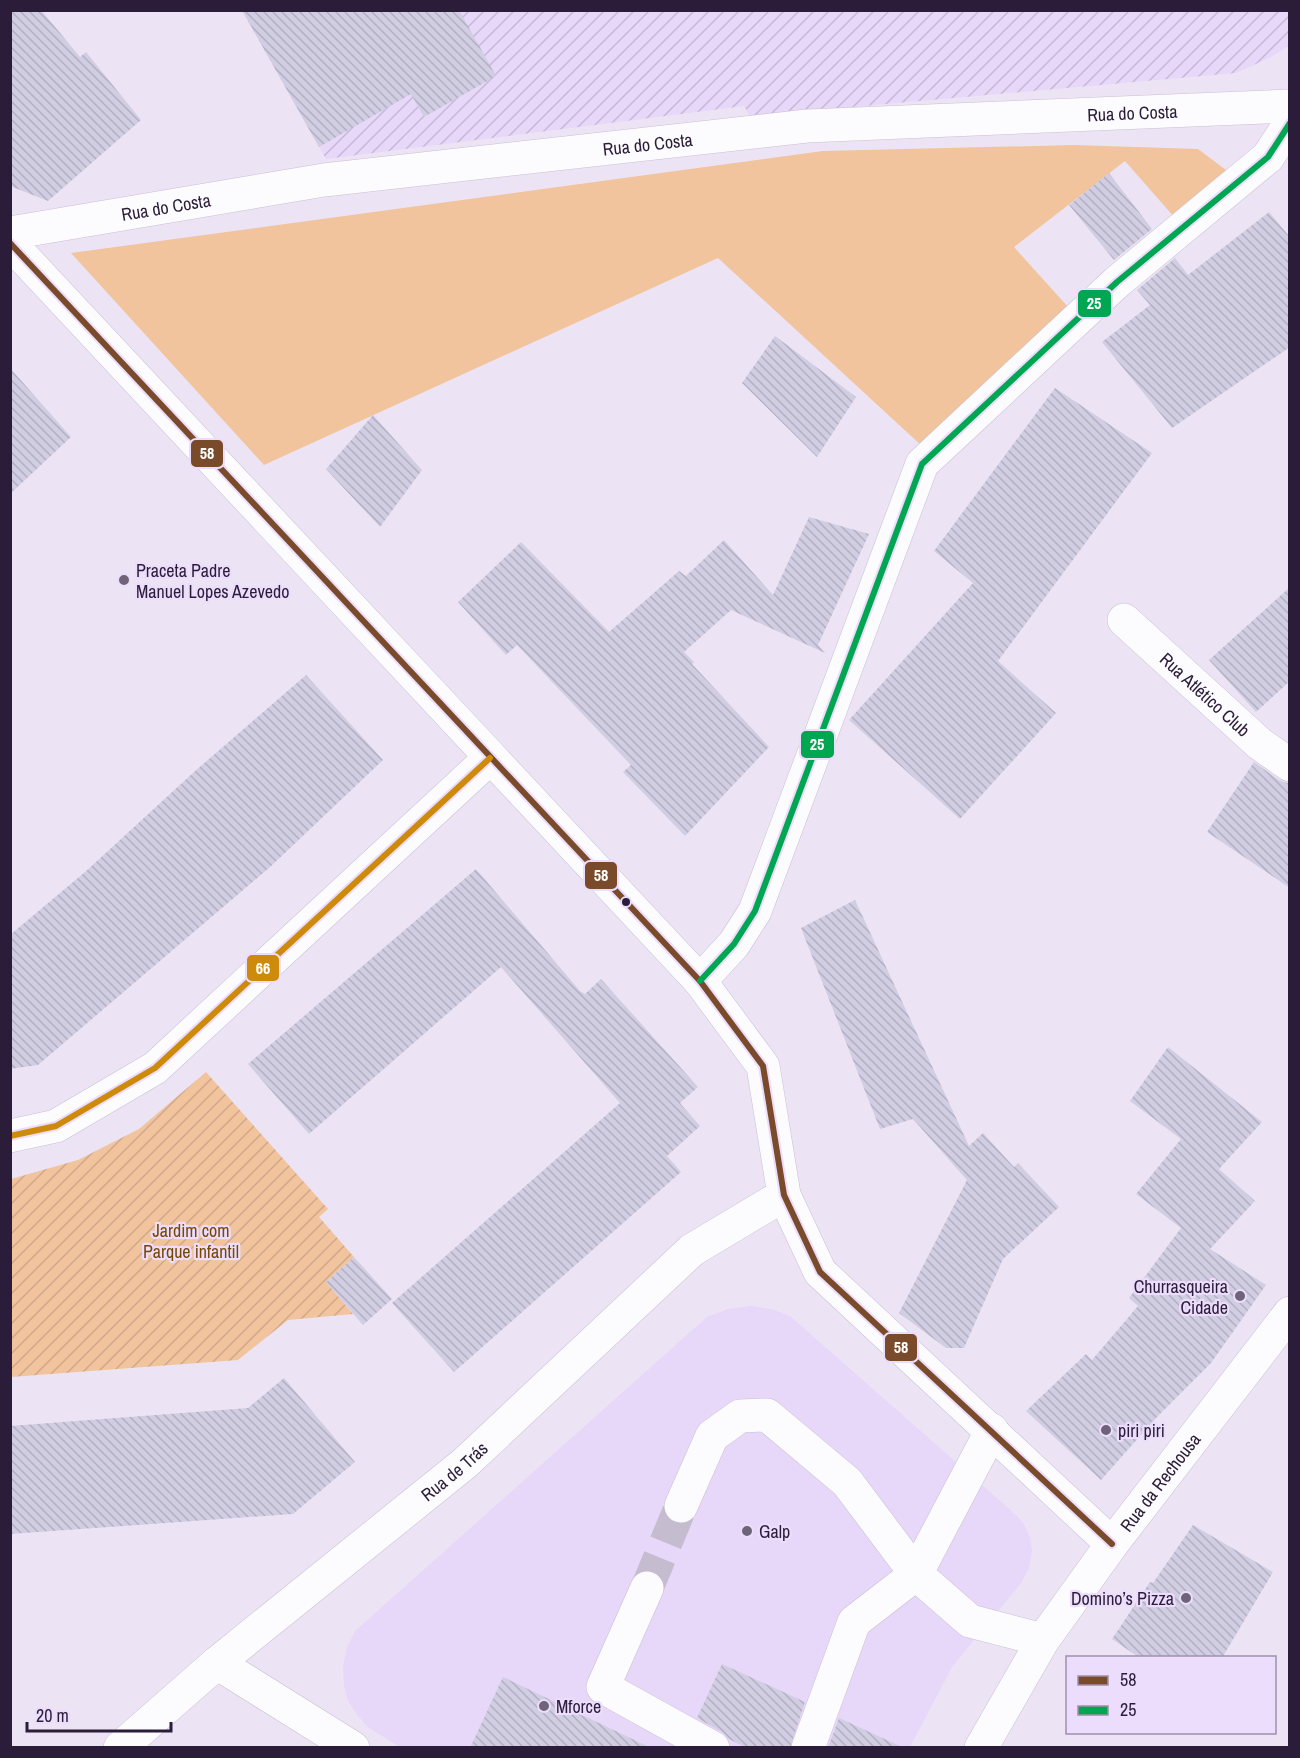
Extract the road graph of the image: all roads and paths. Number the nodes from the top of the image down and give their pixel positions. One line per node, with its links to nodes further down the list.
1 (1290, 106): 3 (street, Rua do Costa)
2 (1290, 123): 8 (street)
3 (10, 233)
4 (10, 243): 6 (street)
5 (1124, 620): 7 (street, Rua Atlético Club)
6 (489, 758): 8 (street); 9 (street)
7 (1290, 765)
8 (700, 981): 10 (street)
9 (10, 1137)
10 (784, 1195): 12 (street); 18 (street, Rua de Trás)
11 (1290, 1313): 14 (street, Rua da Rechousa)
12 (992, 1430): 14 (street); 15 (street)
13 (681, 1506): 15 (street)
14 (1112, 1544): 17 (street, Rua da Rechousa)
15 (916, 1574): 17 (street); 22 (street)
16 (647, 1588): 21 (street)
17 (1043, 1640): 23 (street, Rua da Rechousa)
18 (217, 1663): 19 (street, Rua de Trás); 20 (street)
19 (120, 1748)
20 (353, 1748)
21 (713, 1748)
22 (808, 1748)
23 (981, 1748)

